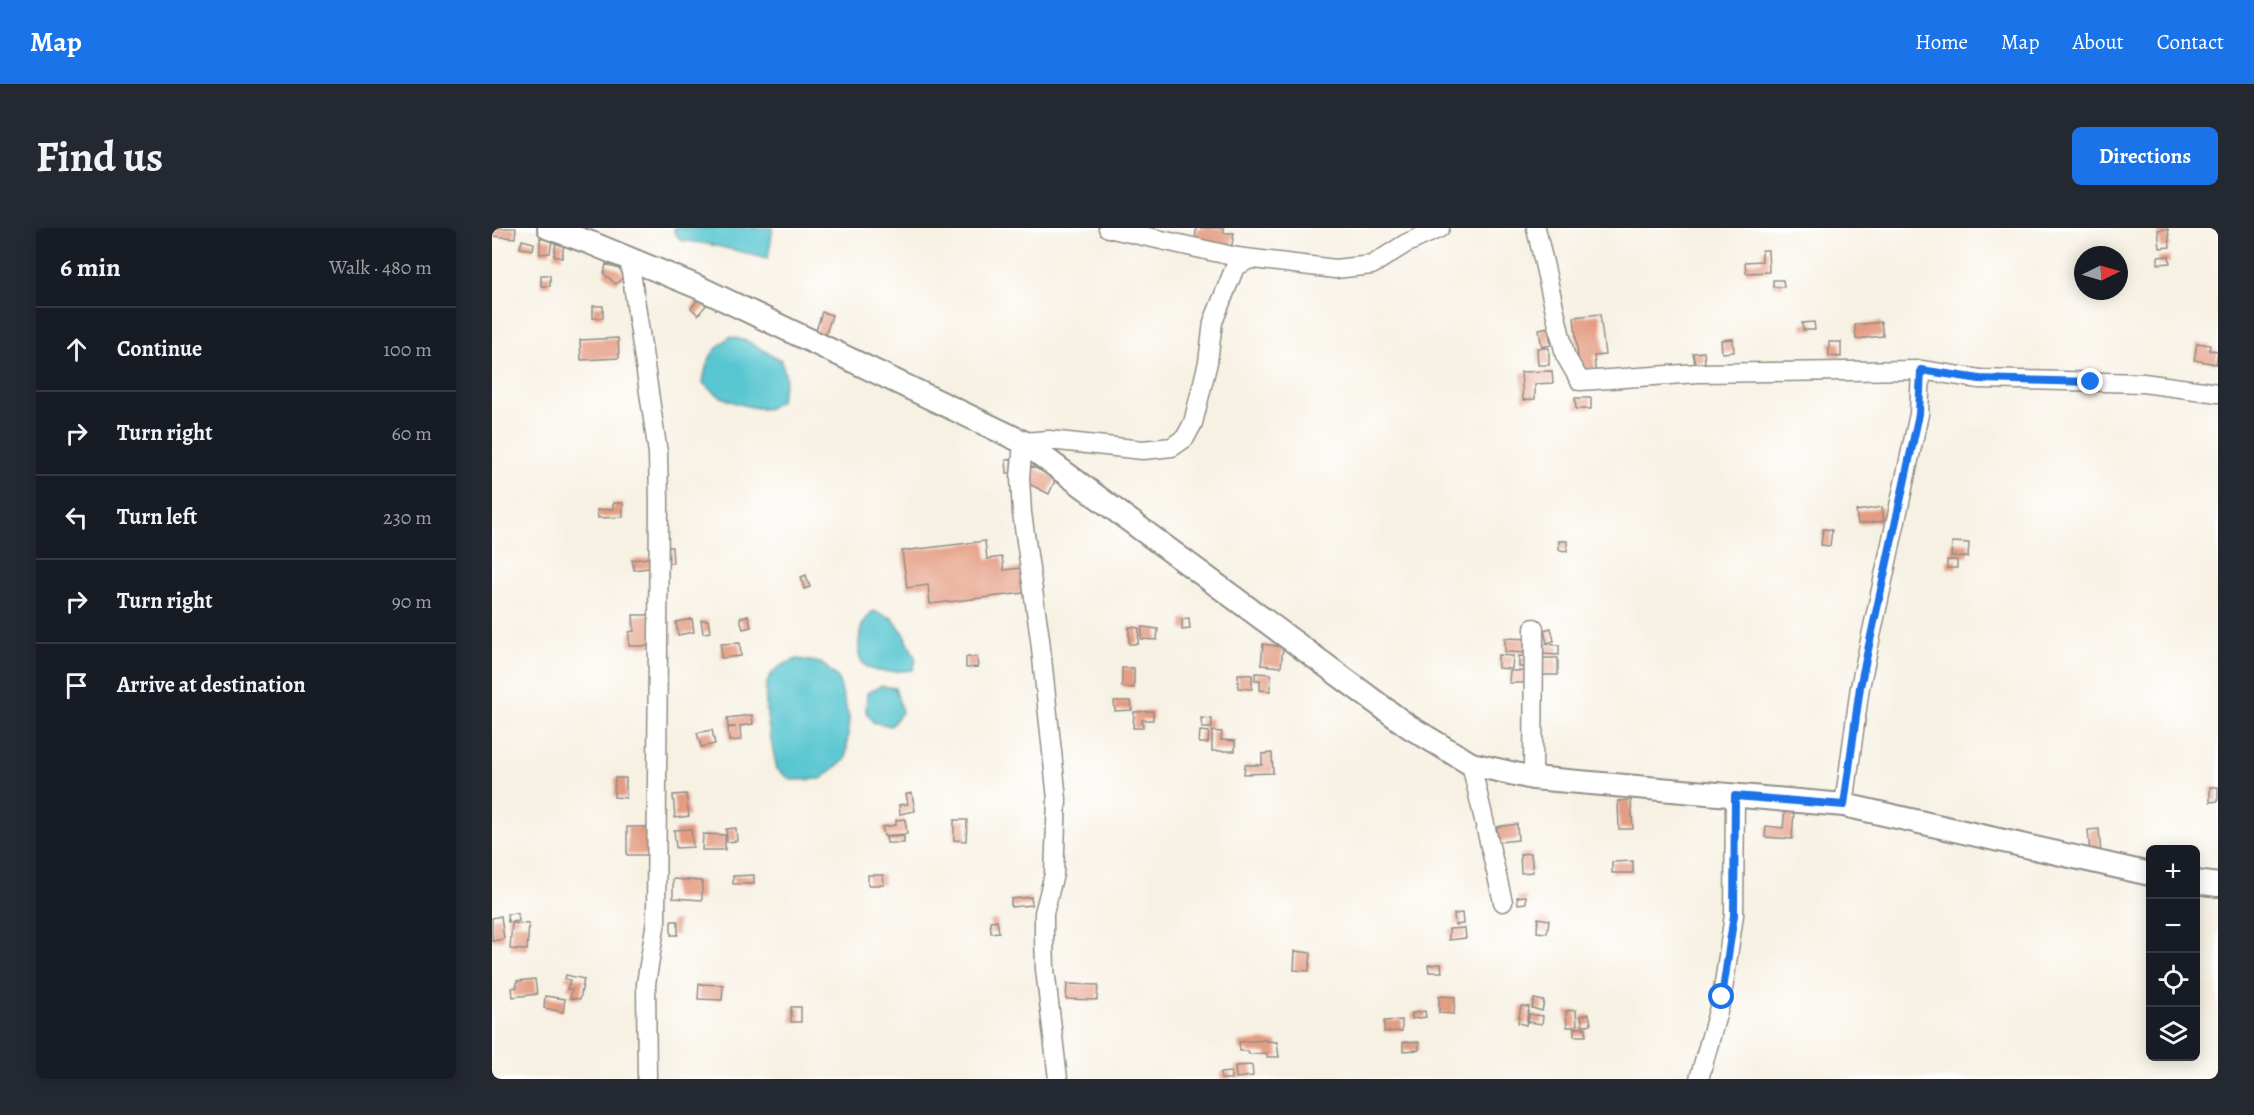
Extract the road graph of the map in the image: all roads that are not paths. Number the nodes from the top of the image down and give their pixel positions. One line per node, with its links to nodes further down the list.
1 (549, 228): 5 (main road)
2 (1108, 228): 6 (street)
3 (1440, 228): 6 (street)
4 (1536, 228): 7 (street)
5 (629, 258): 9 (main road); 19 (street)
6 (1250, 259): 9 (street)
7 (1921, 370): 8 (street); 14 (street)
8 (2218, 393)
9 (1023, 442): 11 (main road); 20 (street)
10 (1534, 628): 12 (street)
11 (1470, 764): 12 (main road); 18 (street)
12 (1533, 778): 13 (main road)
13 (1735, 796): 14 (main road); 21 (street)
14 (1844, 805): 15 (main road)
15 (2146, 873)
16 (2200, 883): 17 (main road)
17 (2218, 885)
18 (1503, 902)
19 (647, 1079)
20 (1058, 1079)
21 (1699, 1079)

